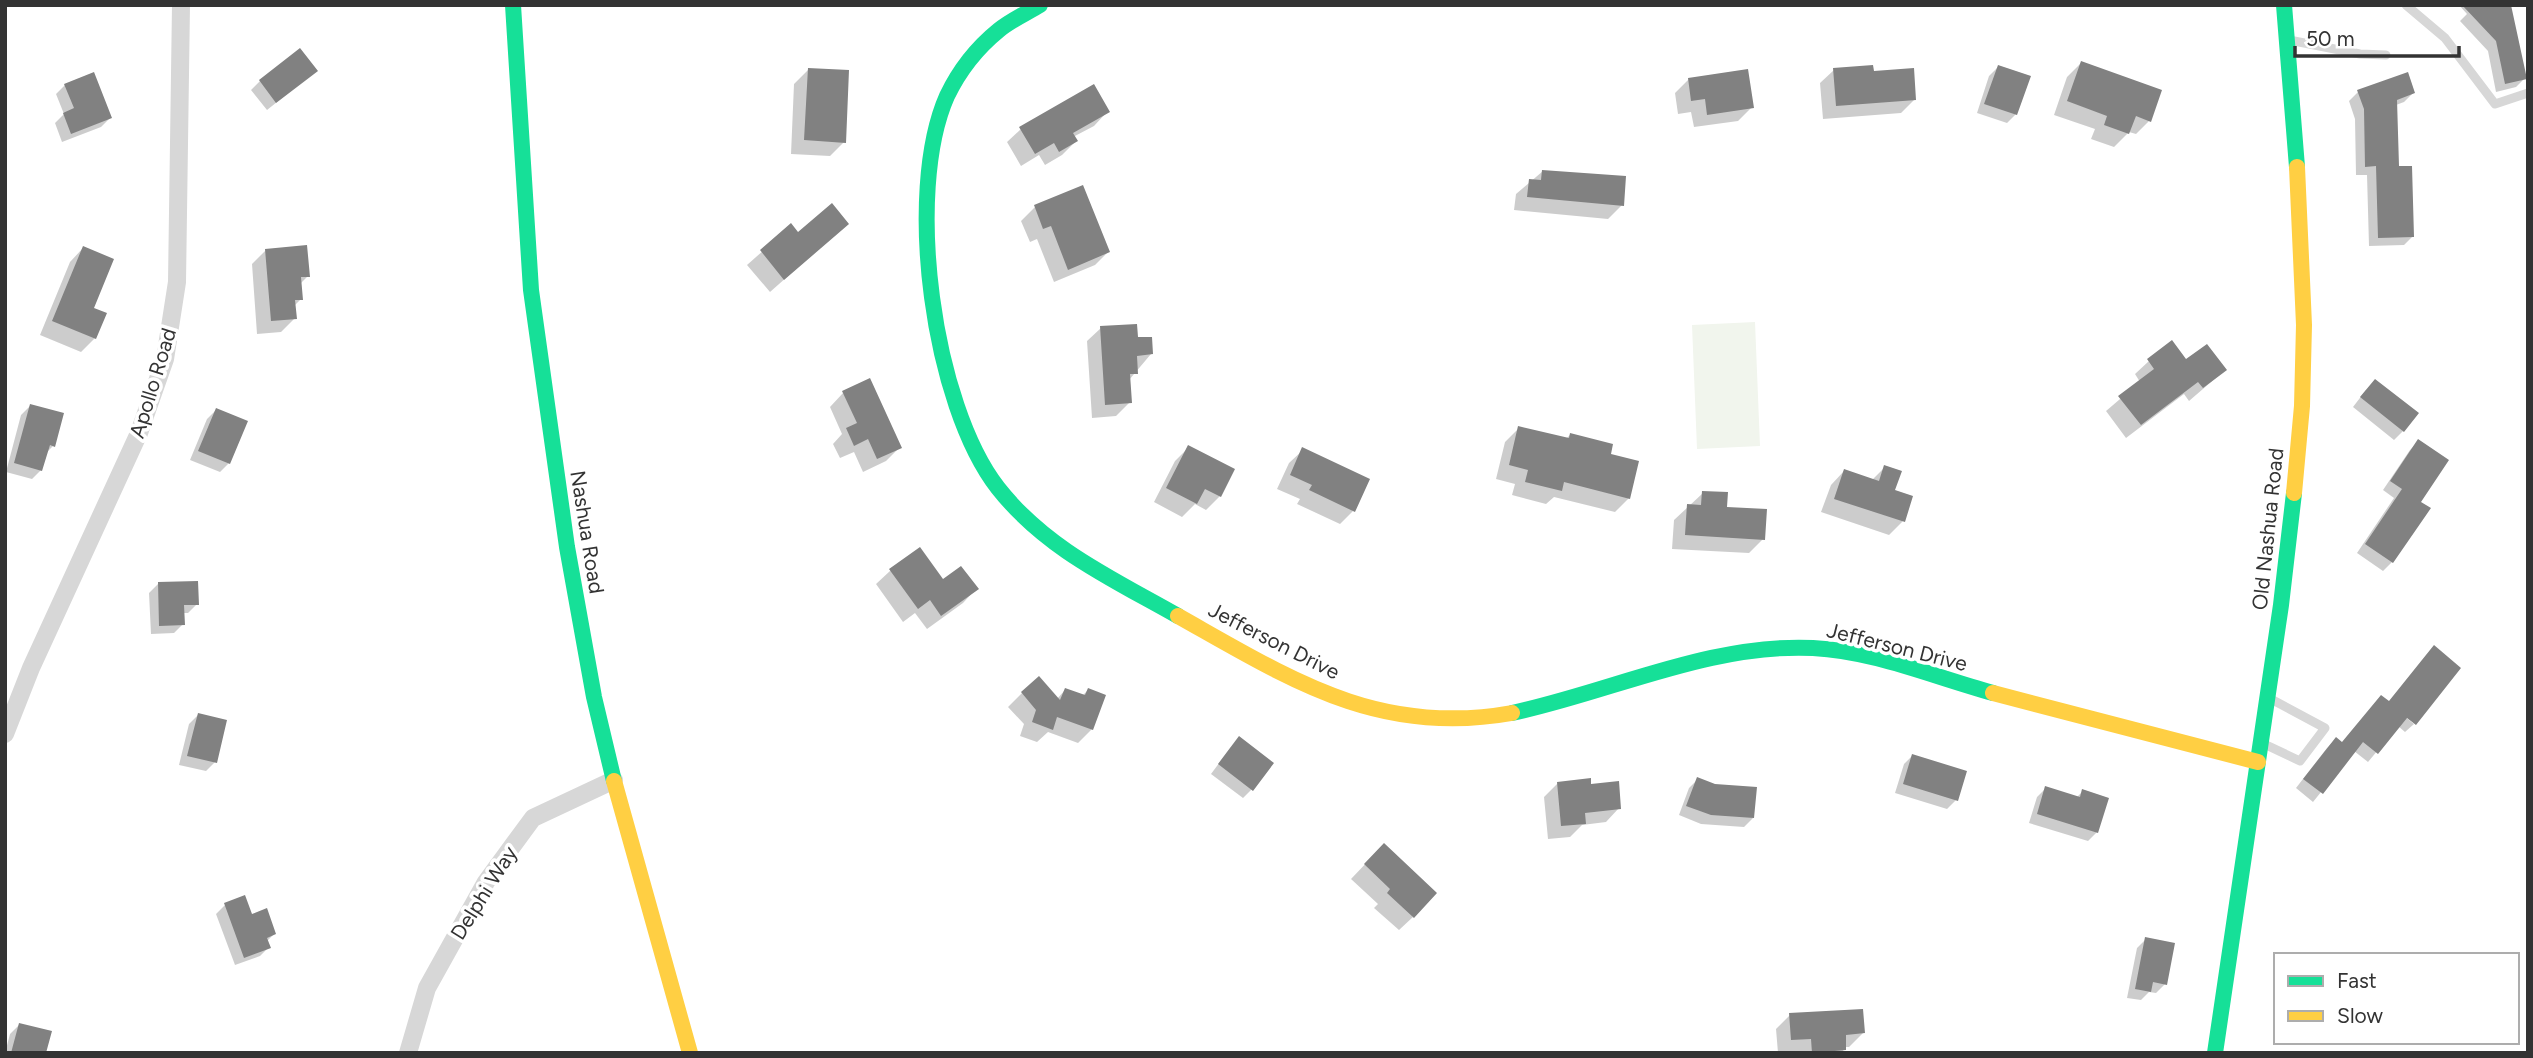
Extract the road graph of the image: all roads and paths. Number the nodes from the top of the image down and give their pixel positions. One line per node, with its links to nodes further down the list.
1 (181, 5): 10 (street, Apollo Road)
2 (513, 5): 13 (street, Nashua Road)
3 (1040, 5): 12 (street, Jefferson Drive)
4 (2284, 5): 6 (street, Old Nashua Road)
5 (2406, 5): 8 (lane)
6 (2287, 40): 7 (lane); 9 (street, Old Nashua Road)
7 (2386, 55)
8 (2528, 93)
9 (2267, 697): 11 (street, Old Nashua Road); 11 (lane)
10 (5, 734)
11 (2260, 742): 12 (street, Old Nashua Road)
12 (2258, 762): 16 (street, Old Nashua Road)
13 (614, 780): 14 (street, Delphi Way); 15 (street, Nashua Road)
14 (408, 1053)
15 (690, 1053)
16 (2216, 1053)

